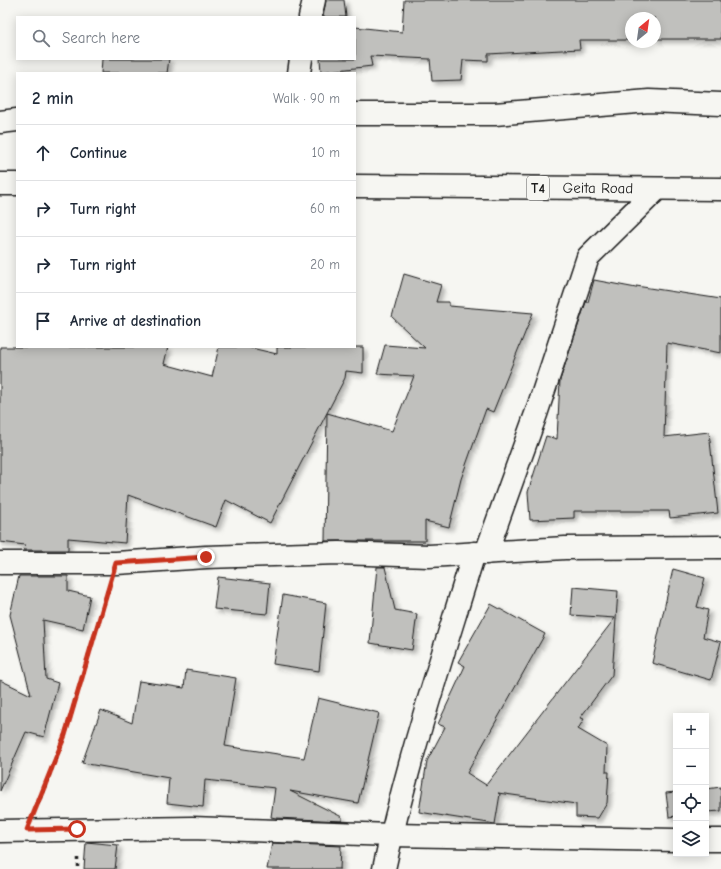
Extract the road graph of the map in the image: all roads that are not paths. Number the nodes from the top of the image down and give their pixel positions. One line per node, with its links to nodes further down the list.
1 (314, 0): 2 (main road)
2 (310, 16)
3 (301, 60): 4 (main road)
4 (299, 72)
5 (721, 104): 6 (main road)
6 (356, 114)
7 (16, 120): 8 (main road)
8 (0, 122)
9 (0, 184): 10 (main road)
10 (16, 184)
11 (356, 186): 12 (main road, Geita Road / T4)
12 (657, 189): 13 (main road, Geita Road / T4); 15 (main road)
13 (721, 189)
14 (721, 547): 15 (main road)
15 (480, 553): 16 (main road); 18 (main road)
16 (0, 563)
17 (0, 831): 18 (main road)
18 (391, 835): 19 (main road); 22 (main road)
19 (673, 840)
20 (709, 840): 21 (main road)
21 (721, 840)
22 (384, 869)

